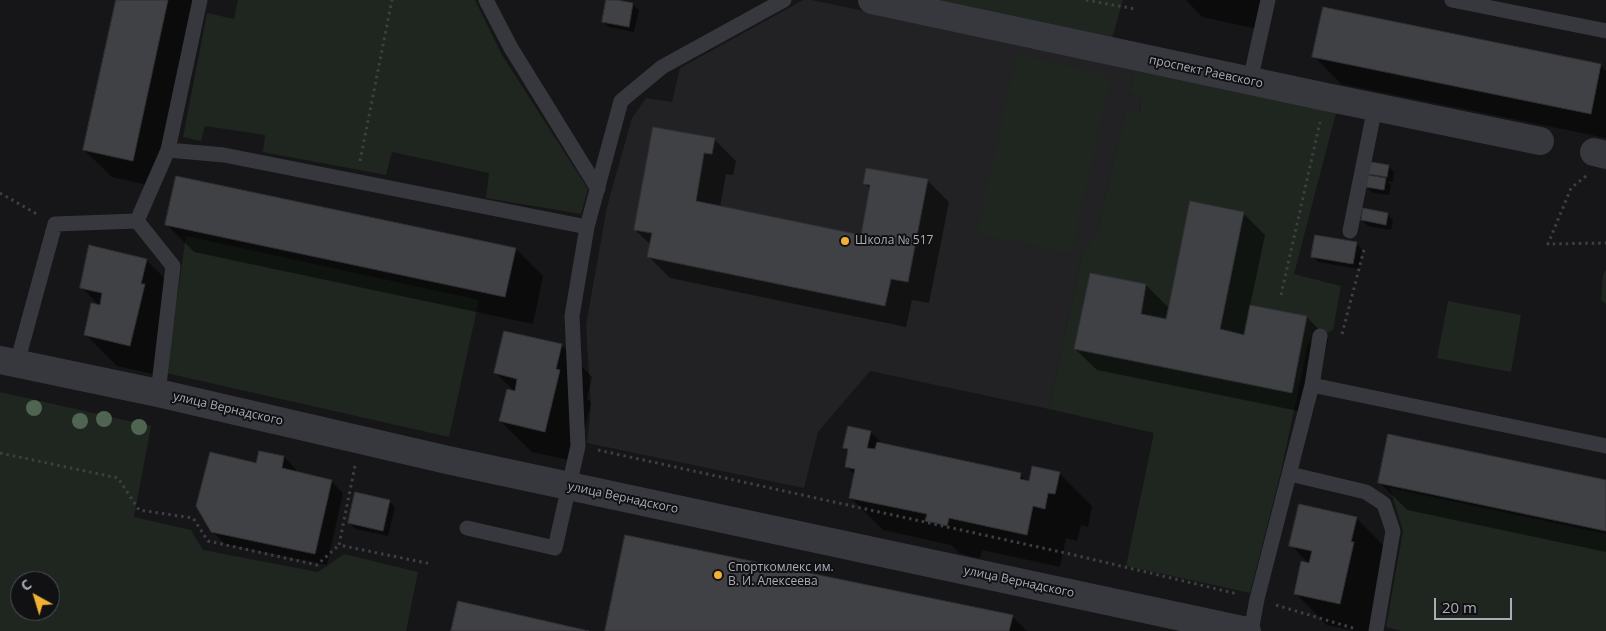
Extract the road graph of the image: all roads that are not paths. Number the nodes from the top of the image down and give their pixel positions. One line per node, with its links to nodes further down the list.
1 (200, 0): 11 (lane)
2 (486, 0): 12 (lane)
3 (784, 0): 12 (lane)
4 (872, 0): 8 (street, проспект Раевского)
5 (1268, 0): 8 (lane)
6 (1452, 0): 7 (lane)
7 (1606, 31)
8 (1250, 81): 9 (street, проспект Раевского)
9 (1375, 107): 10 (street, проспект Раевского); 15 (lane)
10 (1540, 141)
11 (168, 150): 13 (lane); 14 (lane)
12 (598, 189): 14 (lane)
13 (137, 221): 17 (lane); 19 (lane)
14 (587, 227): 22 (lane)
15 (1350, 231)
16 (1320, 336): 18 (lane)
17 (8, 362): 19 (street, улица Вернадского)
18 (1312, 385): 20 (lane); 21 (lane)
19 (158, 393): 22 (street, улица Вернадского)
20 (1606, 446)
21 (1290, 474): 24 (lane); 25 (lane)
22 (568, 486): 23 (lane); 24 (street, улица Вернадского)
23 (467, 528)
24 (1249, 631)
25 (1376, 631)

